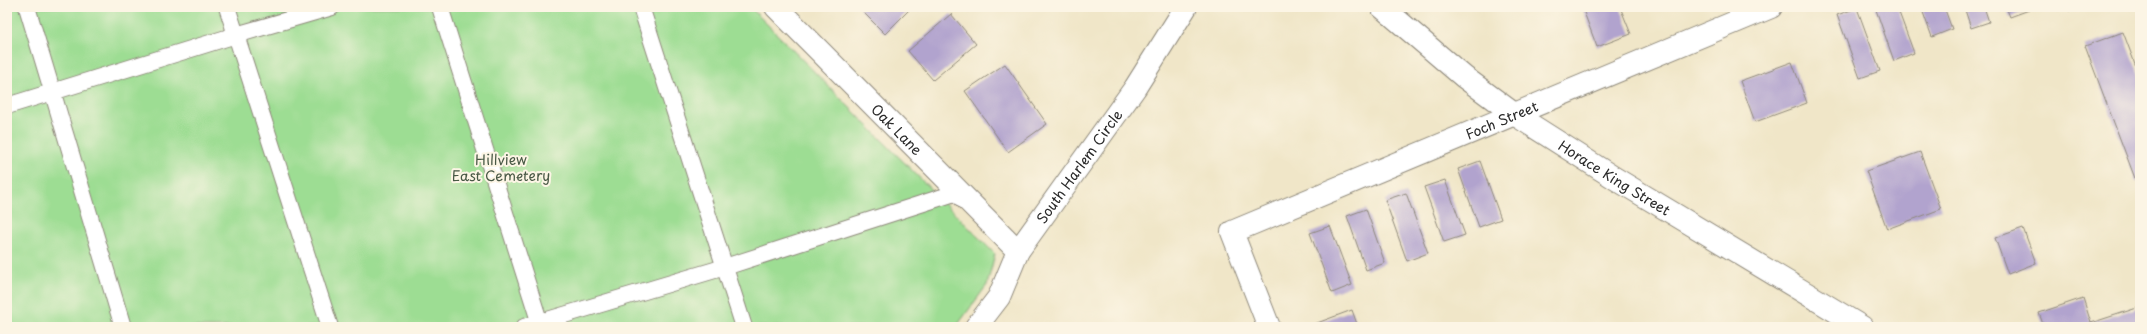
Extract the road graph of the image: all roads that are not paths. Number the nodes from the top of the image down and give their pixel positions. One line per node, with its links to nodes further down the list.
1 (27, 7): 11 (lane)
2 (227, 7): 10 (lane)
3 (332, 7): 10 (lane)
4 (440, 7): 17 (lane)
5 (641, 7): 16 (lane)
6 (776, 7): 14 (street, Oak Lane)
7 (1186, 7): 15 (street, South Harlem Circle)
8 (1382, 7): 13 (street, Horace King Street)
9 (1771, 7): 13 (street, Foch Street)
10 (236, 35): 11 (lane); 19 (lane)
11 (53, 91): 12 (lane); 18 (lane)
12 (7, 106)
13 (1514, 114): 23 (street, Foch Street); 24 (street, Horace King Street)
14 (958, 192): 15 (street, Oak Lane); 16 (lane)
15 (1018, 251): 22 (street, South Harlem Circle)
16 (725, 267): 17 (lane); 21 (lane)
17 (541, 325): 20 (lane)
18 (123, 327)
19 (330, 327)
20 (524, 327)
21 (744, 327)
22 (976, 327)
23 (1269, 327)
24 (1862, 327)

